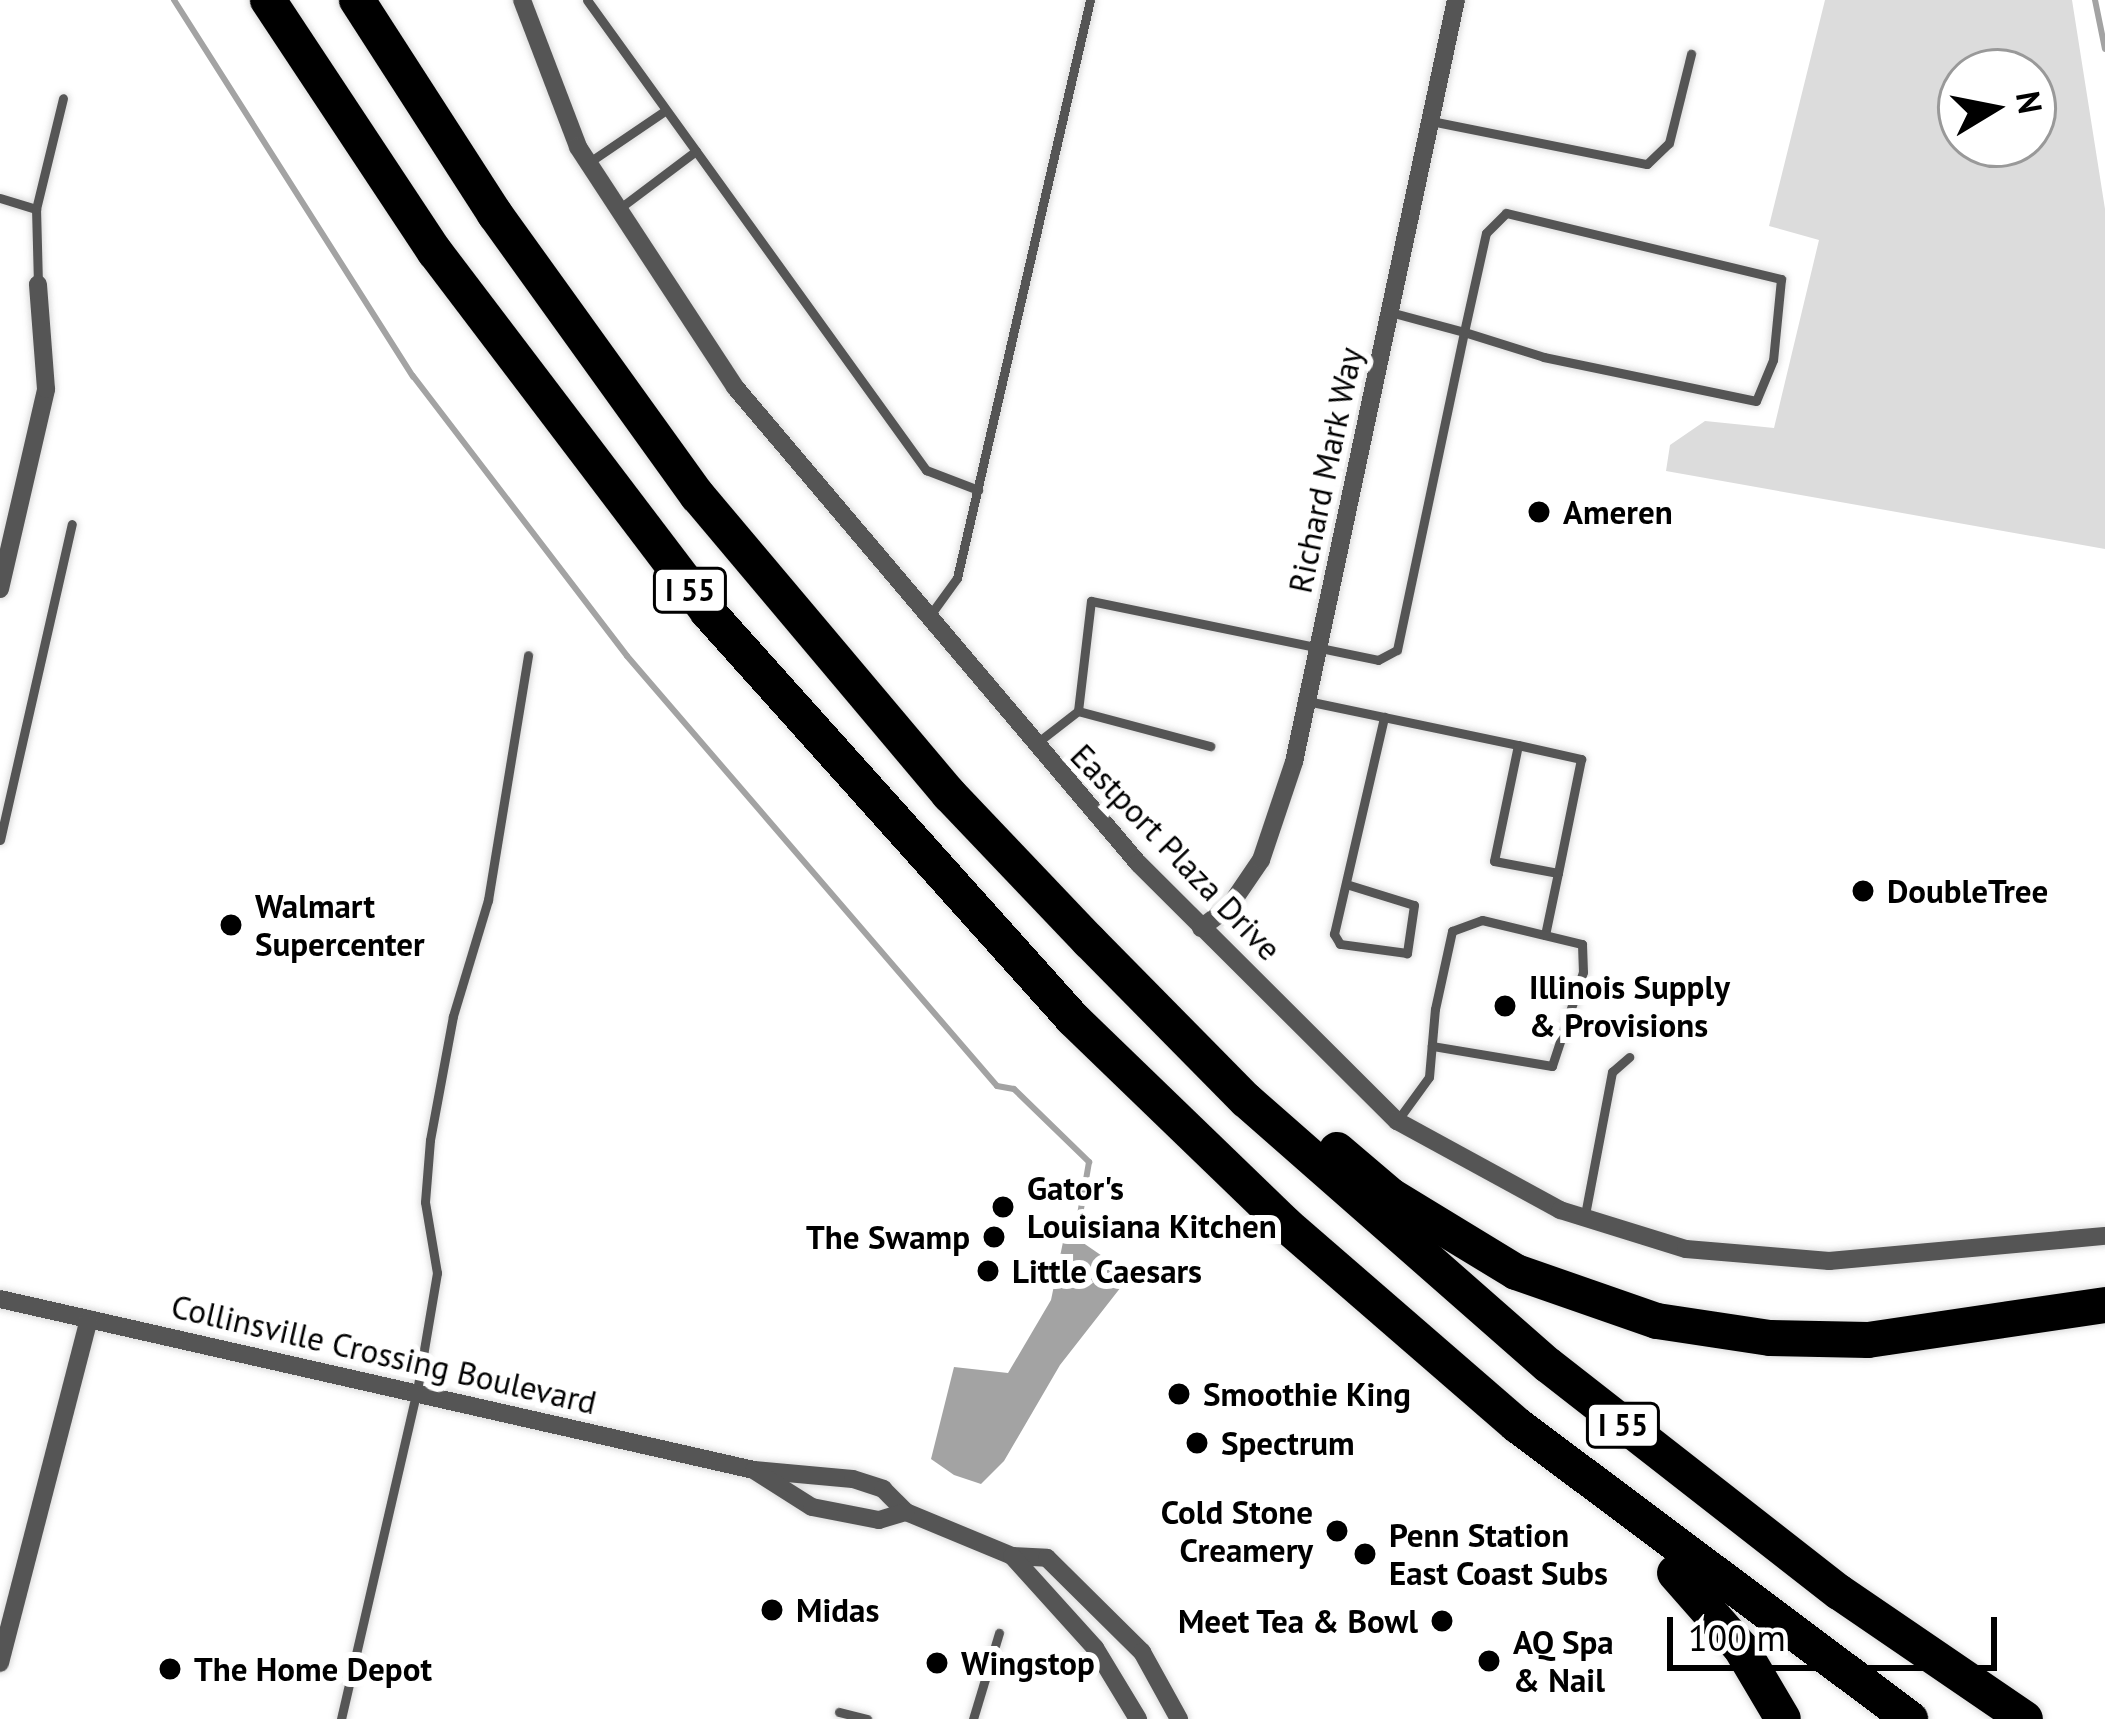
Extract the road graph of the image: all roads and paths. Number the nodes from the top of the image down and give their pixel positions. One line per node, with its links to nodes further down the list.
1 (268, 0): 51 (highway, I 55)
2 (357, 0): 9 (highway, I 55)
3 (378, 0): 9 (highway)
4 (522, 0): 14 (street, Eastport Plaza Drive)
5 (586, 0): 11 (lane)
6 (1090, 0): 21 (lane)
7 (1456, 0): 12 (street, Richard Mark Way)
8 (1690, 54): 12 (lane)
9 (391, 55): 41 (highway, I 55)
10 (63, 98): 16 (lane)
11 (666, 110): 13 (lane); 14 (lane)
12 (1431, 121): 19 (street, Richard Mark Way)
13 (695, 151): 17 (lane); 21 (lane)
14 (588, 163): 17 (street, Eastport Plaza Drive)
15 (0, 198): 16 (lane)
16 (36, 209): 18 (lane)
17 (616, 211): 24 (street, Eastport Plaza Drive)
18 (38, 284): 23 (street)
19 (1390, 312): 20 (lane); 25 (street, Richard Mark Way)
20 (1464, 332): 20 (lane); 25 (lane)
21 (978, 490): 24 (lane)
22 (72, 524): 33 (lane)
23 (0, 589)
24 (927, 619): 31 (street, Eastport Plaza Drive)
25 (1318, 649): 27 (street, Richard Mark Way); 28 (lane)
26 (528, 655): 48 (lane)
27 (1307, 701): 29 (lane); 37 (street, Richard Mark Way)
28 (1078, 711): 31 (lane); 32 (lane)
29 (1384, 717): 30 (lane); 36 (lane)
30 (1518, 745): 35 (lane); 35 (lane)
31 (1034, 746): 37 (street, Eastport Plaza Drive)
32 (1210, 746)
33 (5, 795): 34 (lane)
34 (0, 840)
35 (1558, 873): 38 (lane)
36 (1346, 884): 36 (lane)
37 (1201, 928): 42 (street, Eastport Plaza Drive)
38 (1545, 935): 39 (lane); 39 (lane)
39 (1432, 1046): 42 (lane)
40 (1629, 1057): 43 (lane)
41 (1246, 1100): 46 (highway); 63 (highway, I 55)
42 (1396, 1120): 43 (street, Eastport Plaza Drive)
43 (1584, 1220): 44 (street, Eastport Plaza Drive)
44 (2105, 1236)
45 (0, 1299): 47 (street, Collinsville Crossing Boulevard)
46 (2105, 1305)
47 (89, 1319): 48 (street, Collinsville Crossing Boulevard); 54 (street)
48 (417, 1391): 49 (street, Collinsville Crossing Boulevard); 56 (lane)
49 (754, 1470): 50 (street, Collinsville Crossing Boulevard); 50 (street, Collinsville Crossing Boulevard)
50 (906, 1512): 52 (street, Collinsville Crossing Boulevard)
51 (1649, 1530): 61 (highway); 62 (highway, I 55)
52 (1012, 1556): 59 (street, Collinsville Crossing Boulevard); 60 (street, Collinsville Crossing Boulevard)
53 (999, 1633): 58 (lane)
54 (0, 1663)
55 (839, 1712): 57 (lane)
56 (341, 1719)
57 (867, 1719)
58 (973, 1719)
59 (1138, 1719)
60 (1179, 1719)
61 (1783, 1719)
62 (1910, 1719)
63 (2025, 1719)

